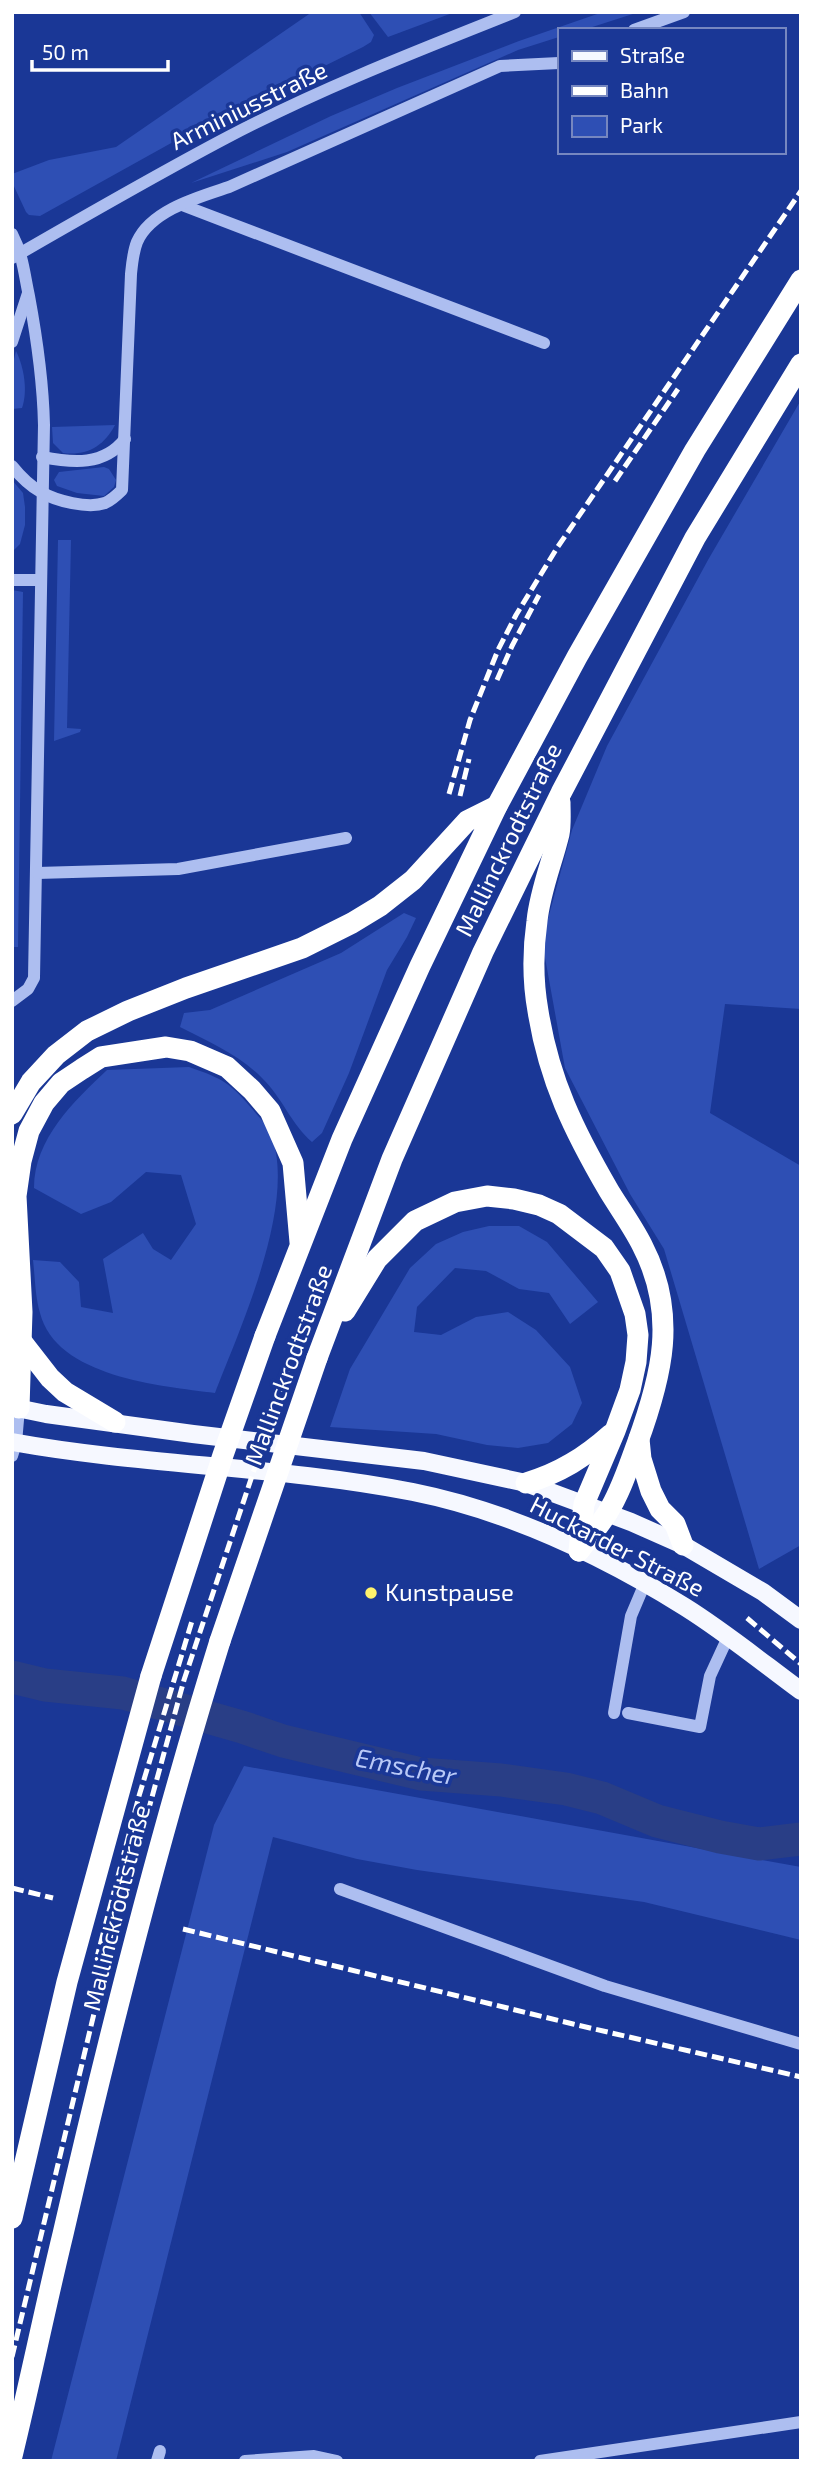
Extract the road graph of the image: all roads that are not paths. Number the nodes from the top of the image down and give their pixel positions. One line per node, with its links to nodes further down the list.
1 (515, 12): 7 (street, Arminiusstraße)
2 (684, 12): 3 (street)
3 (640, 28)
4 (558, 63): 5 (street)
5 (183, 205): 13 (street); 15 (street)
6 (12, 234): 7 (street)
7 (17, 255): 9 (street)
8 (801, 280): 22 (highway, Mallinckrodtstraße)
9 (28, 293): 10 (street); 11 (street)
10 (16, 311): 11 (street); 12 (street)
11 (36, 337): 16 (street)
12 (12, 342)
13 (544, 343)
14 (801, 364): 21 (highway, Mallinckrodtstraße)
15 (125, 439): 16 (street); 18 (street)
16 (42, 457): 18 (street)
17 (12, 466): 18 (street)
18 (42, 493): 20 (street)
19 (12, 580): 20 (street)
20 (40, 580): 24 (street)
21 (561, 793): 29 (highway, Mallinckrodtstraße); 33 (highway)
22 (497, 806): 26 (highway); 27 (highway, Mallinckrodtstraße)
23 (346, 838): 24 (street)
24 (37, 873): 25 (street)
25 (12, 1001)
26 (12, 1114)
27 (300, 1244): 28 (highway); 46 (highway, Mallinckrodtstraße, bridge)
28 (22, 1342): 30 (highway); 31 (highway)
29 (317, 1358): 32 (highway); 48 (highway, Mallinckrodtstraße, bridge)
30 (16, 1407): 31 (main road, Huckarder Straße); 34 (street, Huckarder Straße)
31 (116, 1422): 35 (main road, Huckarder Straße)
32 (615, 1431): 35 (highway); 36 (highway)
33 (639, 1438): 37 (highway); 38 (highway)
34 (14, 1447): 39 (main road, Huckarder Straße)
35 (526, 1483): 36 (main road, Huckarder Straße)
36 (584, 1504): 37 (main road, Huckarder Straße); 39 (highway)
37 (607, 1513): 38 (main road, Huckarder Straße); 39 (highway)
38 (683, 1545): 41 (main road, Huckarder Straße)
39 (579, 1550): 40 (main road, Huckarder Straße)
40 (645, 1583): 42 (main road, Huckarder Straße); 42 (street)
41 (801, 1620)
42 (728, 1637): 43 (main road, Huckarder Straße)
43 (801, 1691)
44 (340, 1889): 45 (street)
45 (801, 2044)
46 (12, 2218)
47 (801, 2422): 51 (street)
48 (12, 2456)
49 (245, 2461): 50 (street)
50 (337, 2461)
51 (540, 2461)

